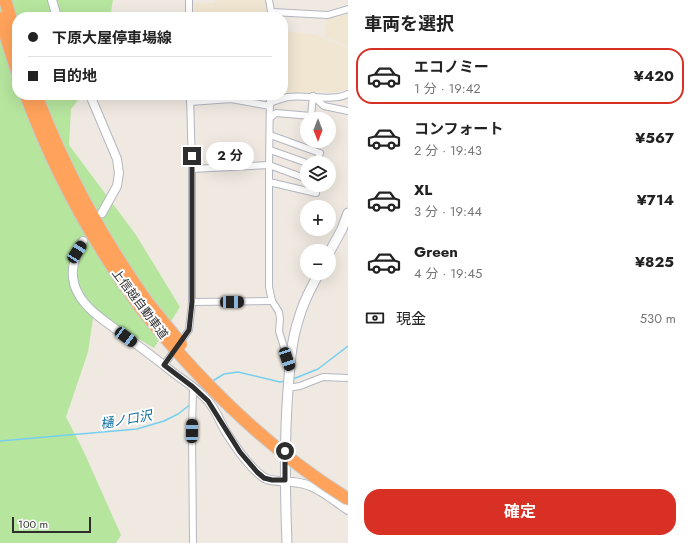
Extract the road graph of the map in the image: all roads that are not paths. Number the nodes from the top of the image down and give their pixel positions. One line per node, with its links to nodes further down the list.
1 (5, 0): 11 (highway)
2 (52, 0): 6 (street)
3 (189, 0): 7 (street)
4 (269, 0): 8 (street)
5 (348, 9): 9 (street)
6 (56, 12)
7 (189, 12)
8 (272, 12)
9 (288, 14)
10 (0, 18): 12 (highway)
11 (12, 23)
12 (12, 55)
13 (348, 94): 14 (street)
14 (313, 96): 15 (street); 24 (street); 25 (street)
15 (288, 97)
16 (28, 100): 42 (highway, 上信越自動車道)
17 (38, 100): 42 (highway, 上信越自動車道)
18 (92, 100): 35 (street)
19 (190, 100): 31 (street)
20 (238, 100): 23 (street)
21 (270, 100): 23 (street)
22 (281, 100): 23 (street)
23 (270, 105): 25 (street)
24 (348, 111)
25 (270, 118): 26 (street)
26 (270, 135): 27 (street); 28 (street)
27 (270, 150): 29 (street); 30 (street)
28 (319, 156)
29 (300, 161)
30 (269, 165): 31 (street); 32 (street); 33 (street)
31 (192, 169): 41 (street)
32 (300, 176)
33 (269, 182): 34 (street); 40 (street)
34 (316, 193)
35 (102, 213)
36 (348, 213): 38 (main road)
37 (83, 241): 43 (street)
38 (334, 244)
39 (315, 280): 44 (main road)
40 (272, 301): 41 (street); 44 (street)
41 (192, 302): 43 (street)
42 (144, 304): 49 (highway, 上信越自動車道, bridge); 50 (highway, 上信越自動車道, bridge)
43 (164, 365): 47 (street)
44 (290, 367): 46 (main road)
45 (348, 378): 46 (street)
46 (289, 383): 48 (main road)
47 (193, 387): 48 (street); 52 (street)
48 (285, 480): 51 (street); 53 (main road)
49 (348, 490)
50 (348, 500)
51 (348, 510)
52 (193, 543)
53 (286, 543)

